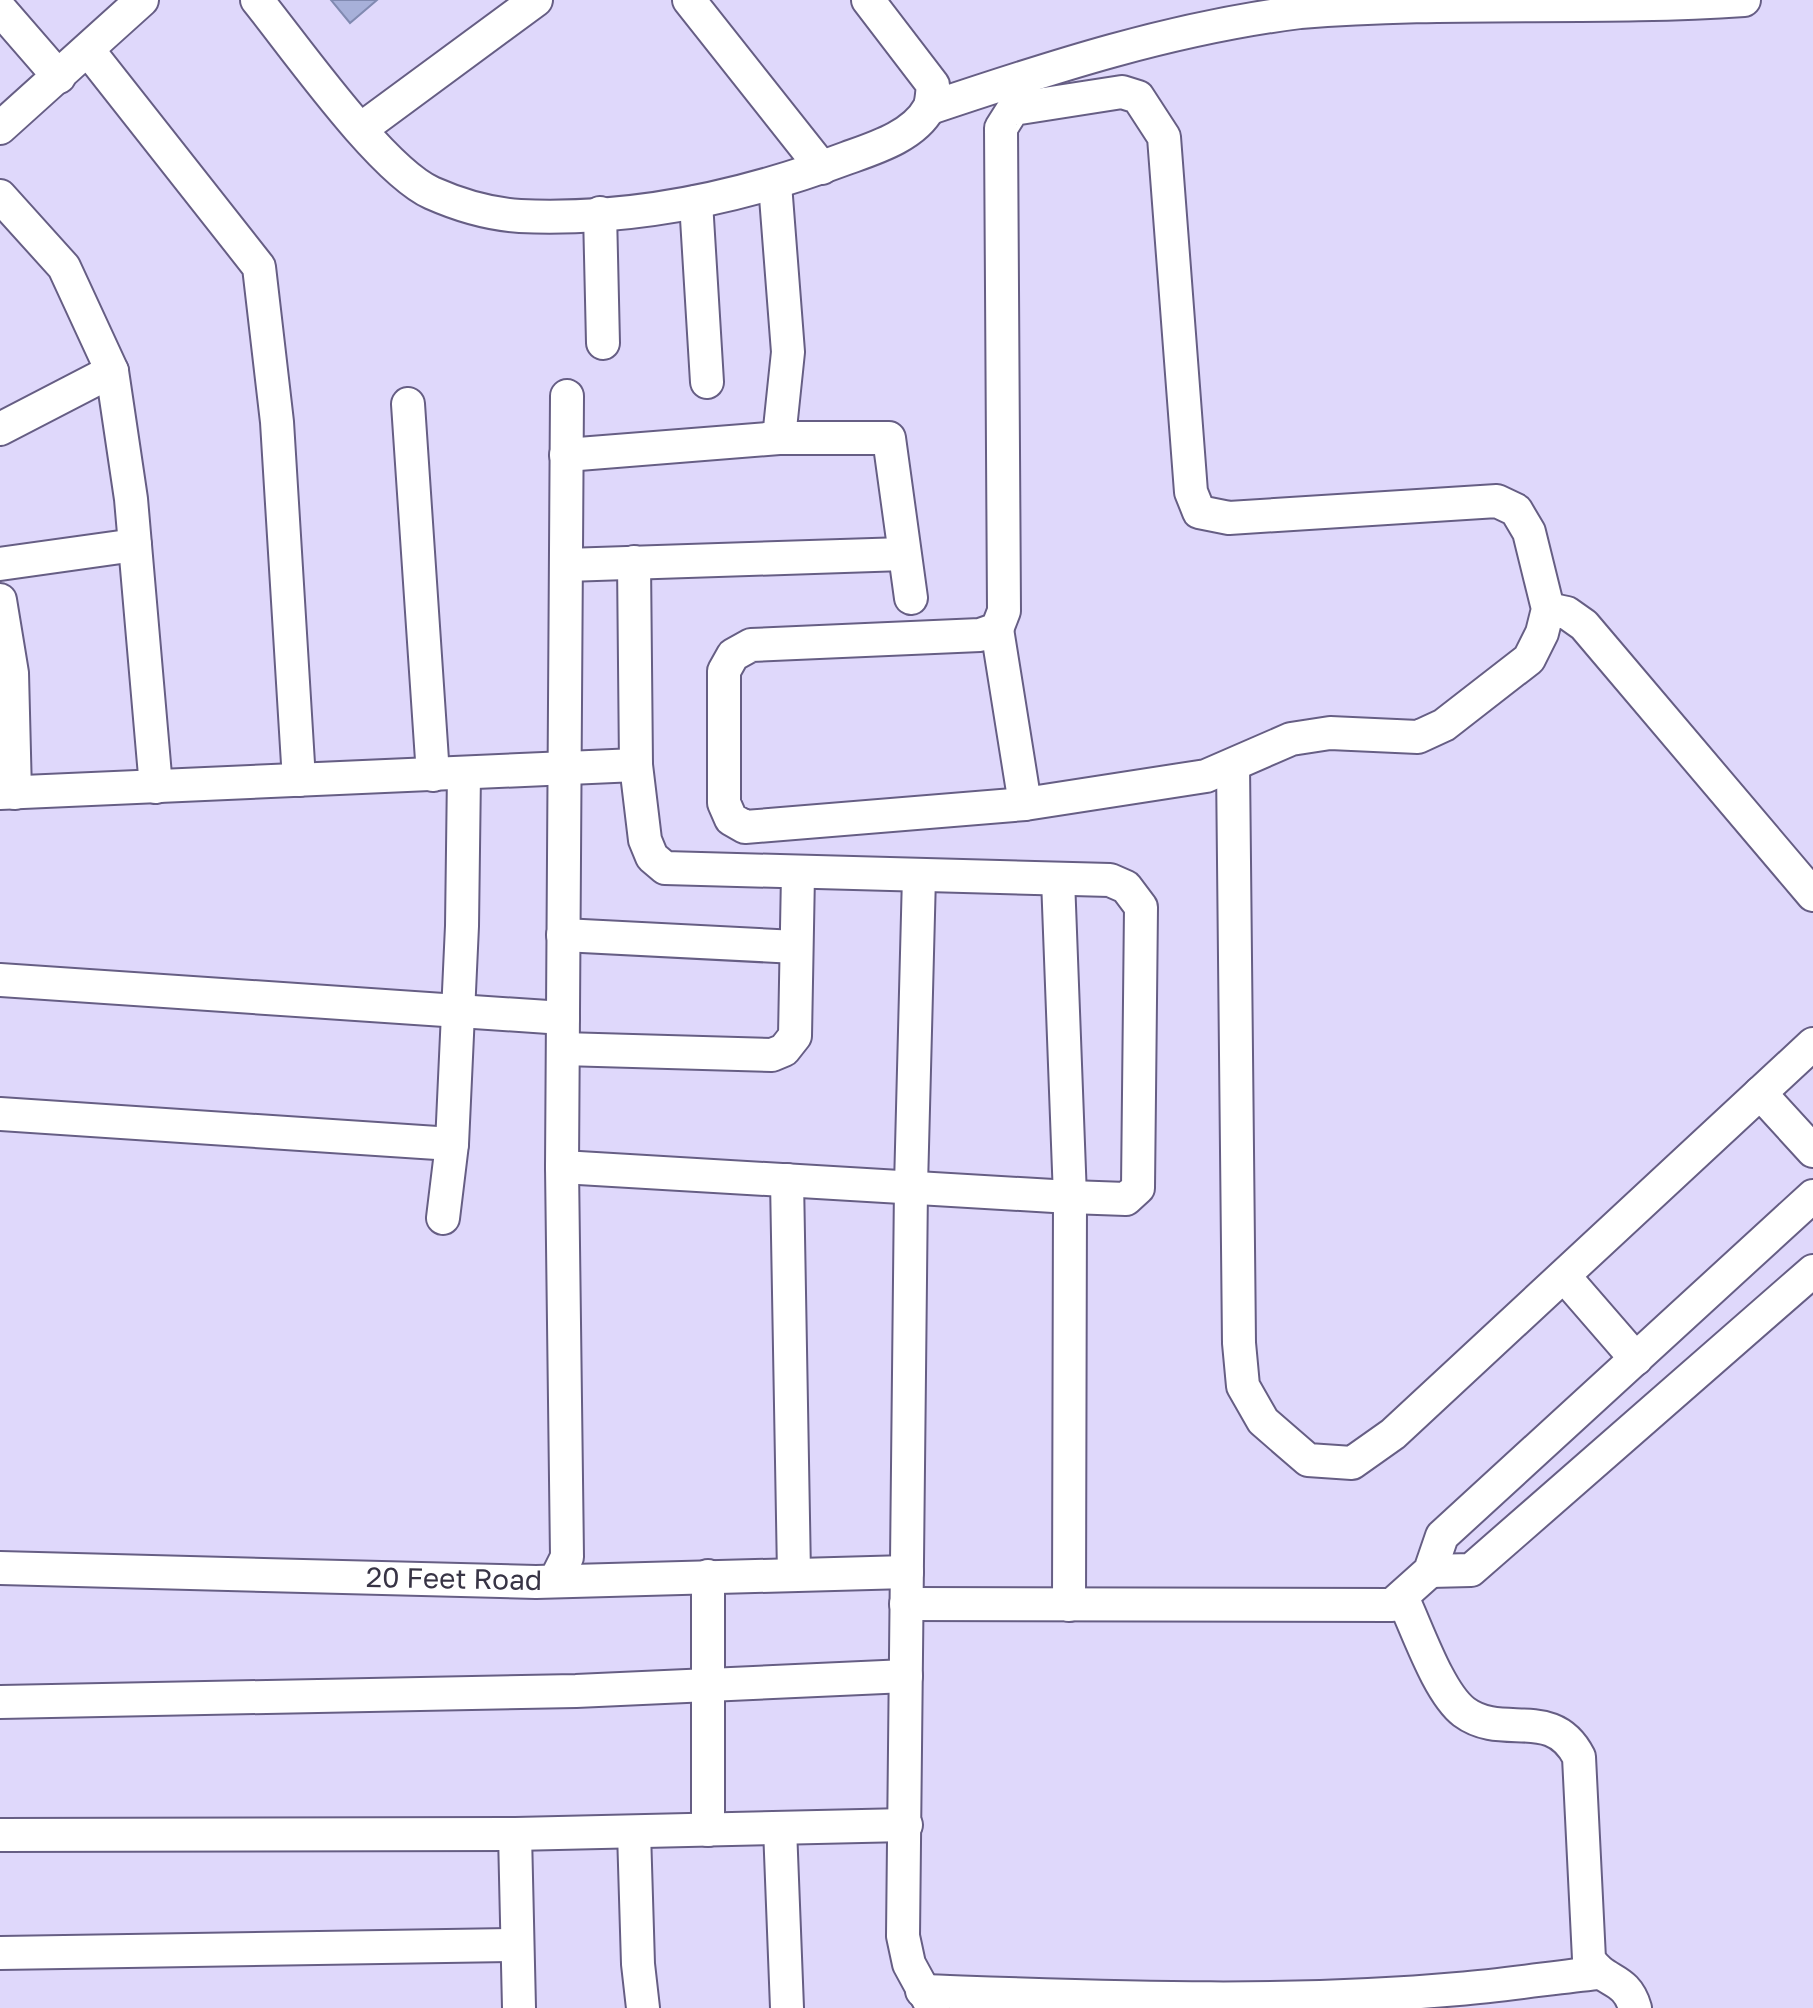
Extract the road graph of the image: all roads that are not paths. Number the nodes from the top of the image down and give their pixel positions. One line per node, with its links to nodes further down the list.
1 (142, 0): 9 (street)
2 (257, 0): 13 (street)
3 (536, 0): 13 (street)
4 (689, 0): 14 (street)
5 (868, 0): 11 (street)
6 (1731, 0): 7 (street)
7 (1425, 1): 11 (street)
8 (0, 9): 10 (street)
9 (88, 50): 10 (street); 40 (street)
10 (59, 77): 12 (street)
11 (930, 108): 14 (street)
12 (0, 128)
13 (361, 129): 18 (street)
14 (822, 168): 15 (street)
15 (775, 184): 17 (street); 25 (street)
16 (0, 196): 20 (street)
17 (696, 202): 18 (street); 21 (street)
18 (600, 213): 19 (street)
19 (603, 343)
20 (112, 371): 24 (street); 27 (street)
21 (707, 382)
22 (567, 396): 26 (street)
23 (408, 404): 39 (street)
24 (0, 429)
25 (779, 438): 26 (street); 28 (street)
26 (566, 455): 31 (street)
27 (135, 545): 30 (street); 41 (street)
28 (904, 554): 29 (street); 32 (street)
29 (634, 562): 31 (street); 36 (street)
30 (0, 564)
31 (566, 565): 38 (street)
32 (911, 598)
33 (0, 600): 42 (street)
34 (1548, 609): 35 (street); 37 (street); 47 (street)
35 (997, 629): 43 (street); 43 (street)
36 (636, 765): 38 (street); 44 (street)
37 (1233, 765): 43 (street); 65 (street)
38 (564, 769): 39 (street); 48 (street)
39 (448, 774): 40 (street); 51 (street)
40 (299, 780): 41 (street)
41 (156, 787): 42 (street)
42 (8, 793)
43 (1025, 804)
44 (798, 874): 45 (street); 49 (street)
45 (919, 876): 46 (street); 60 (street)
46 (1058, 879): 62 (street); 62 (street)
47 (1813, 895)
48 (563, 935): 49 (street); 52 (street)
49 (796, 947): 52 (street)
50 (0, 980): 51 (street)
51 (456, 1011): 52 (street); 56 (street)
52 (563, 1034): 58 (street)
53 (1813, 1044): 54 (street)
54 (1760, 1093): 57 (street); 65 (street)
55 (0, 1114): 56 (street)
56 (452, 1144): 63 (street)
57 (1813, 1151)
58 (562, 1167): 59 (street); 71 (street)
59 (787, 1180): 60 (street); 69 (street)
60 (911, 1186): 62 (street); 72 (street)
61 (1813, 1196): 66 (street)
62 (1070, 1197): 74 (street)
63 (443, 1218)
64 (1813, 1271): 68 (street)
65 (1564, 1276): 66 (street)
66 (1636, 1359): 68 (street)
67 (0, 1568): 71 (street, 20 Feet Road)
68 (1430, 1571): 73 (street)
69 (794, 1574): 70 (street, 20 Feet Road); 72 (street, 20 Feet Road)
70 (708, 1576): 71 (street, 20 Feet Road); 76 (street)
71 (556, 1579)
72 (907, 1588): 74 (street, 20 Feet Road); 75 (street)
73 (1402, 1597): 74 (street, 20 Feet Road); 86 (street)
74 (1069, 1605)
75 (906, 1676): 76 (street); 78 (street)
76 (709, 1685): 77 (street); 80 (street)
77 (0, 1702)
78 (906, 1825): 79 (street); 87 (street)
79 (780, 1828): 80 (street); 93 (street)
80 (708, 1830): 81 (street)
81 (634, 1832): 82 (street); 92 (street)
82 (515, 1834): 83 (street); 84 (street)
83 (0, 1835)
84 (517, 1945): 85 (street); 91 (street)
85 (0, 1953)
86 (1597, 1973): 88 (street); 94 (street)
87 (928, 2000): 89 (street)
88 (1323, 2002): 90 (street)
89 (1075, 2003): 90 (street)
90 (1168, 2003)
91 (519, 2008)
92 (643, 2008)
93 (787, 2008)
94 (1635, 2008)

